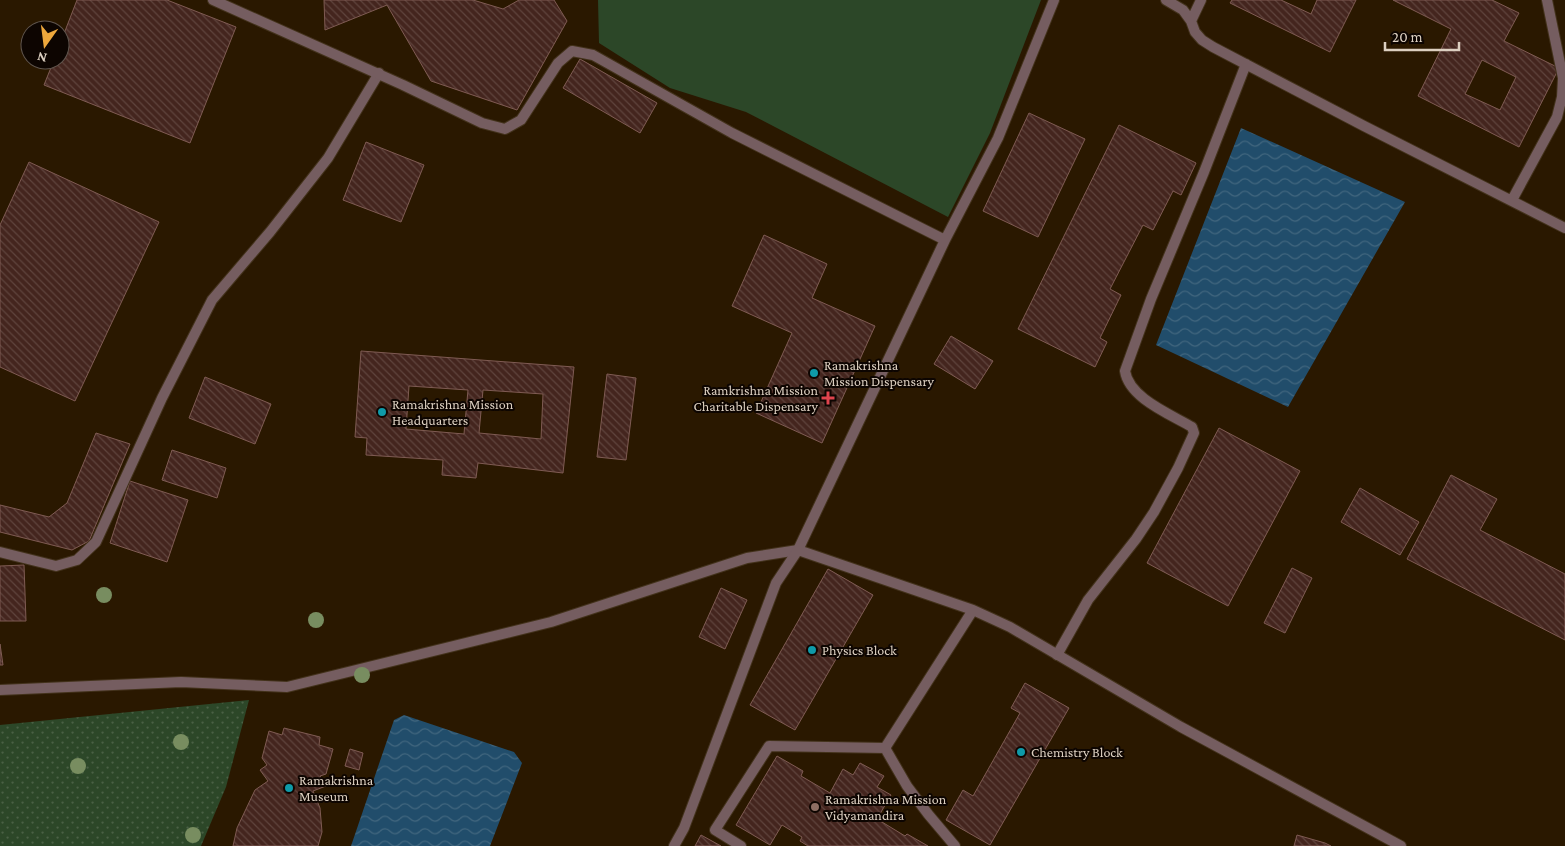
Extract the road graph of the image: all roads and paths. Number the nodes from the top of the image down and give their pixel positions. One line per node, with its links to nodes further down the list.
1 (213, 0): 8 (street)
2 (1054, 0): 11 (street)
3 (1166, 0): 6 (street)
4 (1201, 0): 6 (street)
5 (1547, 0): 9 (street)
6 (1191, 21): 7 (street)
7 (1246, 64): 9 (street); 15 (street)
8 (378, 73): 11 (street); 13 (street)
9 (1512, 200): 10 (street)
10 (1565, 228)
11 (945, 240): 12 (street)
12 (798, 550): 14 (street); 16 (street); 18 (street)
13 (0, 552)
14 (973, 610): 15 (street); 17 (street)
15 (1057, 655): 21 (street)
16 (0, 690)
17 (886, 748): 19 (street); 20 (street)
18 (674, 846)
19 (741, 846)
20 (955, 846)
21 (1401, 846)

